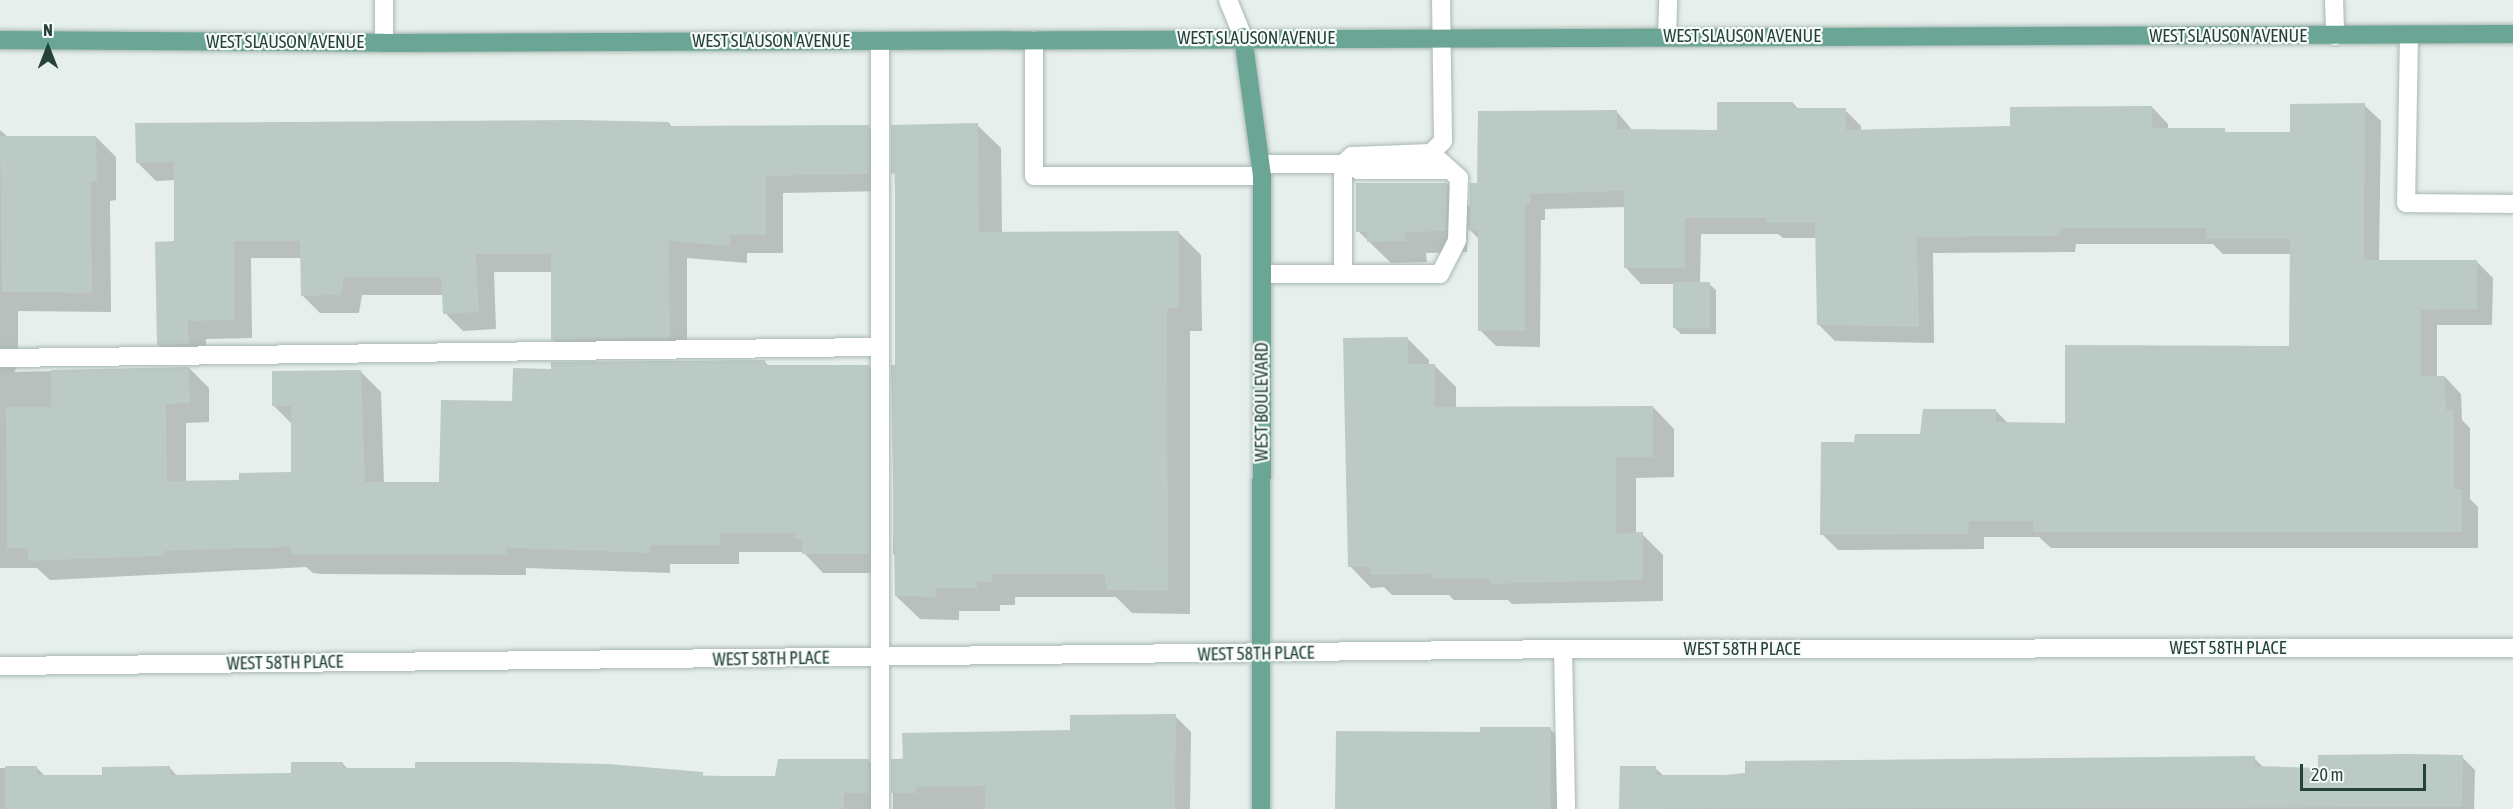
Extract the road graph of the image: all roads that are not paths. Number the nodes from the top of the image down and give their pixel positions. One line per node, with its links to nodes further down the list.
1 (384, 0): 15 (street)
2 (1228, 0): 10 (street, WEST BOULEVARD)
3 (1442, 0): 11 (street)
4 (1668, 0): 8 (street)
5 (2334, 0): 9 (street)
6 (2513, 34): 7 (main road, WEST SLAUSON AVENUE)
7 (2409, 35): 9 (main road, WEST SLAUSON AVENUE); 20 (street)
8 (1667, 36): 9 (main road, WEST SLAUSON AVENUE); 11 (main road, WEST SLAUSON AVENUE)
9 (2335, 36)
10 (1244, 37): 11 (main road, WEST SLAUSON AVENUE); 13 (main road, WEST SLAUSON AVENUE); 18 (main road, WEST BOULEVARD)
11 (1443, 37): 16 (street)
12 (0, 40): 15 (main road, WEST SLAUSON AVENUE)
13 (1034, 40): 14 (main road, WEST SLAUSON AVENUE); 18 (street)
14 (880, 41): 15 (main road, WEST SLAUSON AVENUE); 23 (street)
15 (384, 43)
16 (1431, 153): 17 (street); 19 (street)
17 (1347, 160): 18 (street); 19 (street); 22 (street)
18 (1261, 170): 21 (main road, WEST BOULEVARD)
19 (1447, 170): 22 (street)
20 (2513, 204)
21 (1262, 274): 22 (street); 27 (main road, WEST BOULEVARD)
22 (1342, 274)
23 (880, 347): 24 (street); 28 (street)
24 (0, 358)
25 (2513, 648): 26 (street, WEST 58TH PLACE)
26 (1563, 649): 27 (street, WEST 58TH PLACE); 32 (street)
27 (1261, 654): 28 (street, WEST 58TH PLACE); 31 (main road, WEST BOULEVARD)
28 (880, 658): 29 (street, WEST 58TH PLACE); 30 (street)
29 (0, 666)
30 (880, 809)
31 (1261, 809)
32 (1566, 809)

